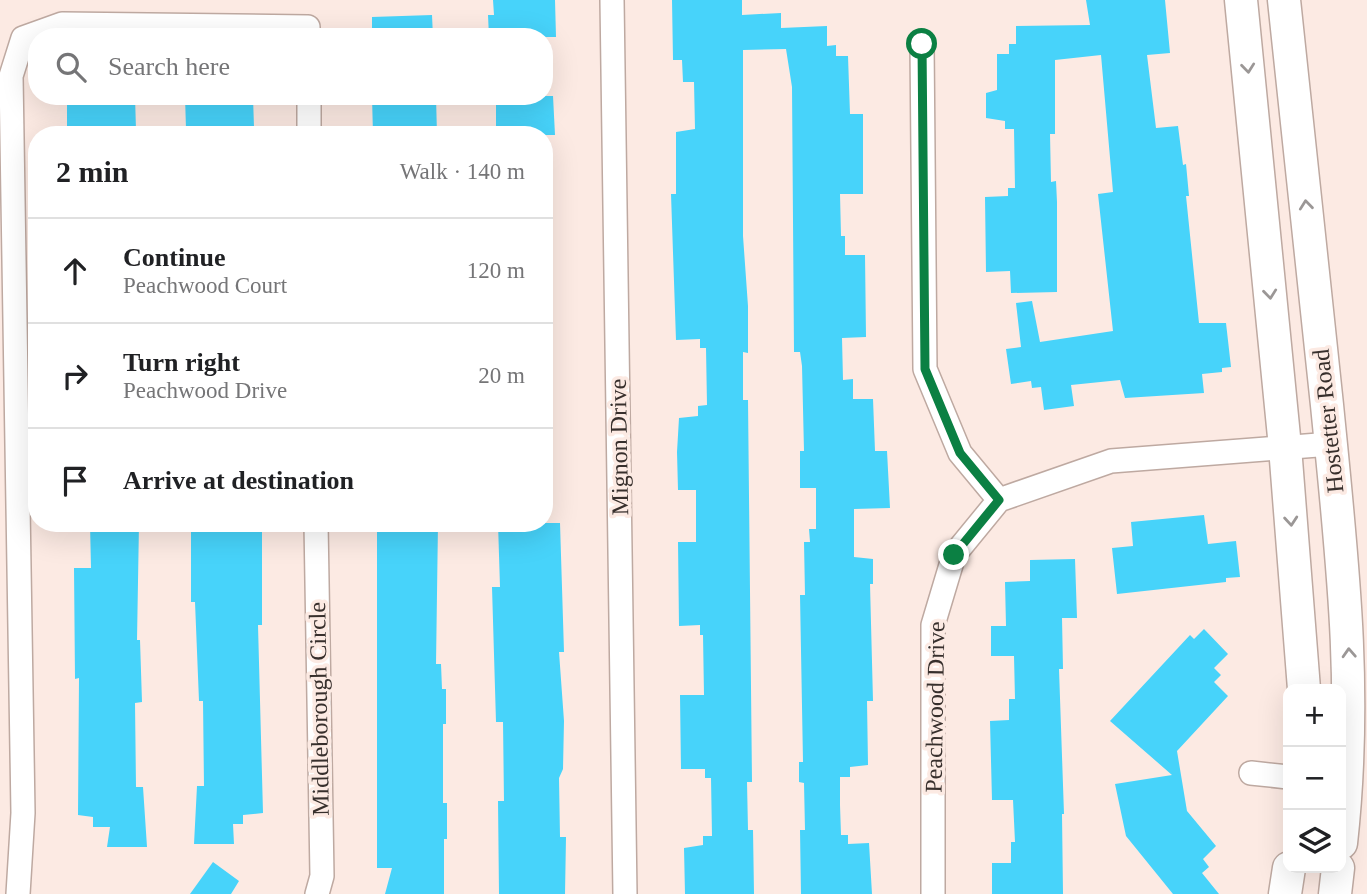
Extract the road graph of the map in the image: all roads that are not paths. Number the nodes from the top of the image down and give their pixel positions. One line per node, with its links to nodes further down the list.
1 (612, 0): 22 (street, Mignon Drive)
2 (1241, 0): 11 (main road, Hostetter Road, one-way to 11)
3 (1284, 0): 10 (main road, Hostetter Road, one-way to 3)
4 (51, 28): 5 (street)
5 (308, 28)
6 (28, 36): 20 (street)
7 (922, 44): 12 (street)
8 (309, 105): 9 (street)
9 (309, 126)
10 (1331, 444): 11 (street); 17 (main road, Hostetter Road, one-way to 10)
11 (1284, 447): 12 (street); 14 (main road, Hostetter Road, one-way to 14)
12 (999, 500): 23 (street, Peachwood Drive)
13 (316, 532): 21 (street, Middleborough Circle)
14 (1304, 684)
15 (1251, 773): 16 (street)
16 (1283, 776)
17 (1345, 810)
18 (1288, 873): 24 (main road)
19 (1337, 873): 25 (main road)
20 (18, 894)
21 (317, 894)
22 (625, 894)
23 (933, 894)
24 (1285, 894)
25 (1335, 894)

